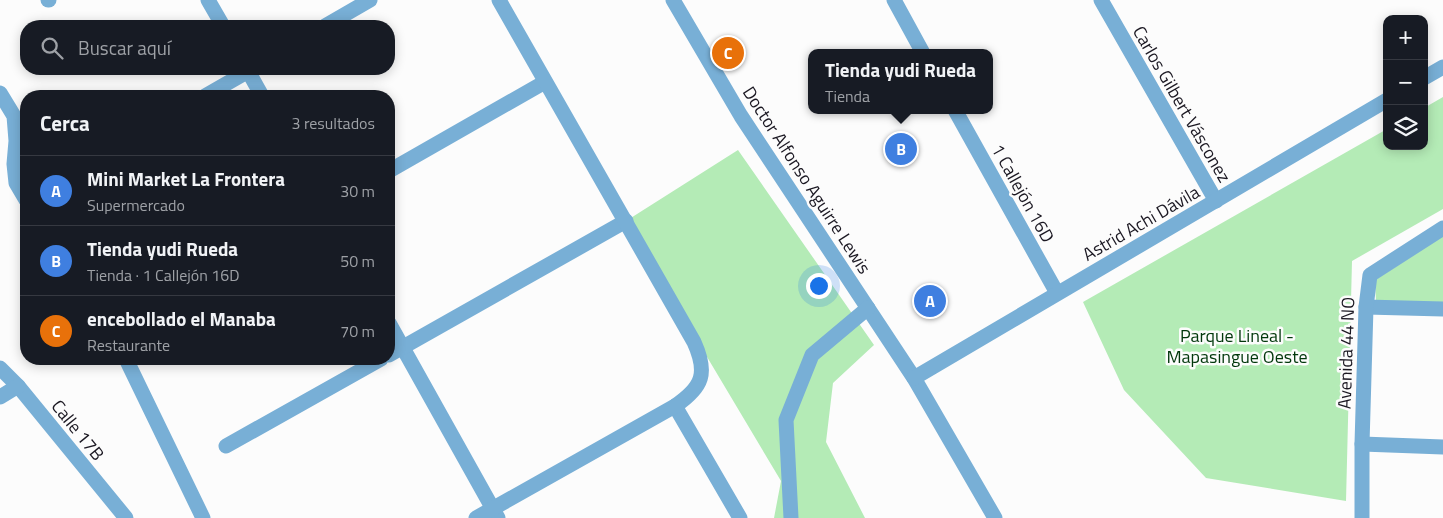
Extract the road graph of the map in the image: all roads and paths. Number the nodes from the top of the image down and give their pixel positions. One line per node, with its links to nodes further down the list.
1 (208, 0): 7 (street)
2 (370, 0): 8 (street)
3 (499, 0): 14 (street)
4 (674, 0): 27 (street, Doctor Alfonso Aguirre Lewis)
5 (894, 0): 9 (street)
6 (1101, 0): 22 (street, Carlos Gilbert Vásconez)
7 (220, 20)
8 (335, 20)
9 (921, 49)
10 (1443, 67): 13 (street)
11 (241, 75): 15 (street)
12 (252, 75): 16 (street)
13 (1428, 76)
14 (545, 82): 20 (street); 23 (street)
15 (215, 90)
16 (259, 90)
17 (0, 93): 21 (street)
18 (1383, 102): 22 (street, Astrid Achi Dávila)
19 (957, 114): 25 (street, 1 Callejón 16D)
20 (395, 167)
21 (20, 190)
22 (1216, 200): 25 (street, Astrid Achi Dávila)
23 (626, 222): 29 (street); 36 (street)
24 (1443, 228): 26 (street, Avenida 44 NO)
25 (1058, 293): 33 (street, Astrid Achi Dávila)
26 (1366, 306): 28 (street); 37 (street, Avenida 44 NO)
27 (868, 308): 33 (street, Doctor Alfonso Aguirre Lewis); 45 (street)
28 (1443, 309)
29 (395, 351): 40 (street)
30 (129, 365): 42 (street)
31 (370, 365): 38 (street)
32 (0, 368): 34 (street, Calle 17B)
33 (914, 378): 46 (street, Doctor Alfonso Aguirre Lewis)
34 (18, 386): 35 (street); 41 (street, Calle 17B)
35 (0, 397)
36 (675, 406): 40 (street); 44 (street)
37 (1362, 444): 39 (street); 47 (street, Avenida 44 NO)
38 (226, 446)
39 (1443, 446)
40 (495, 513): 43 (street)
41 (126, 518)
42 (203, 518)
43 (476, 518)
44 (740, 518)
45 (791, 518)
46 (995, 518)
47 (1362, 518)

